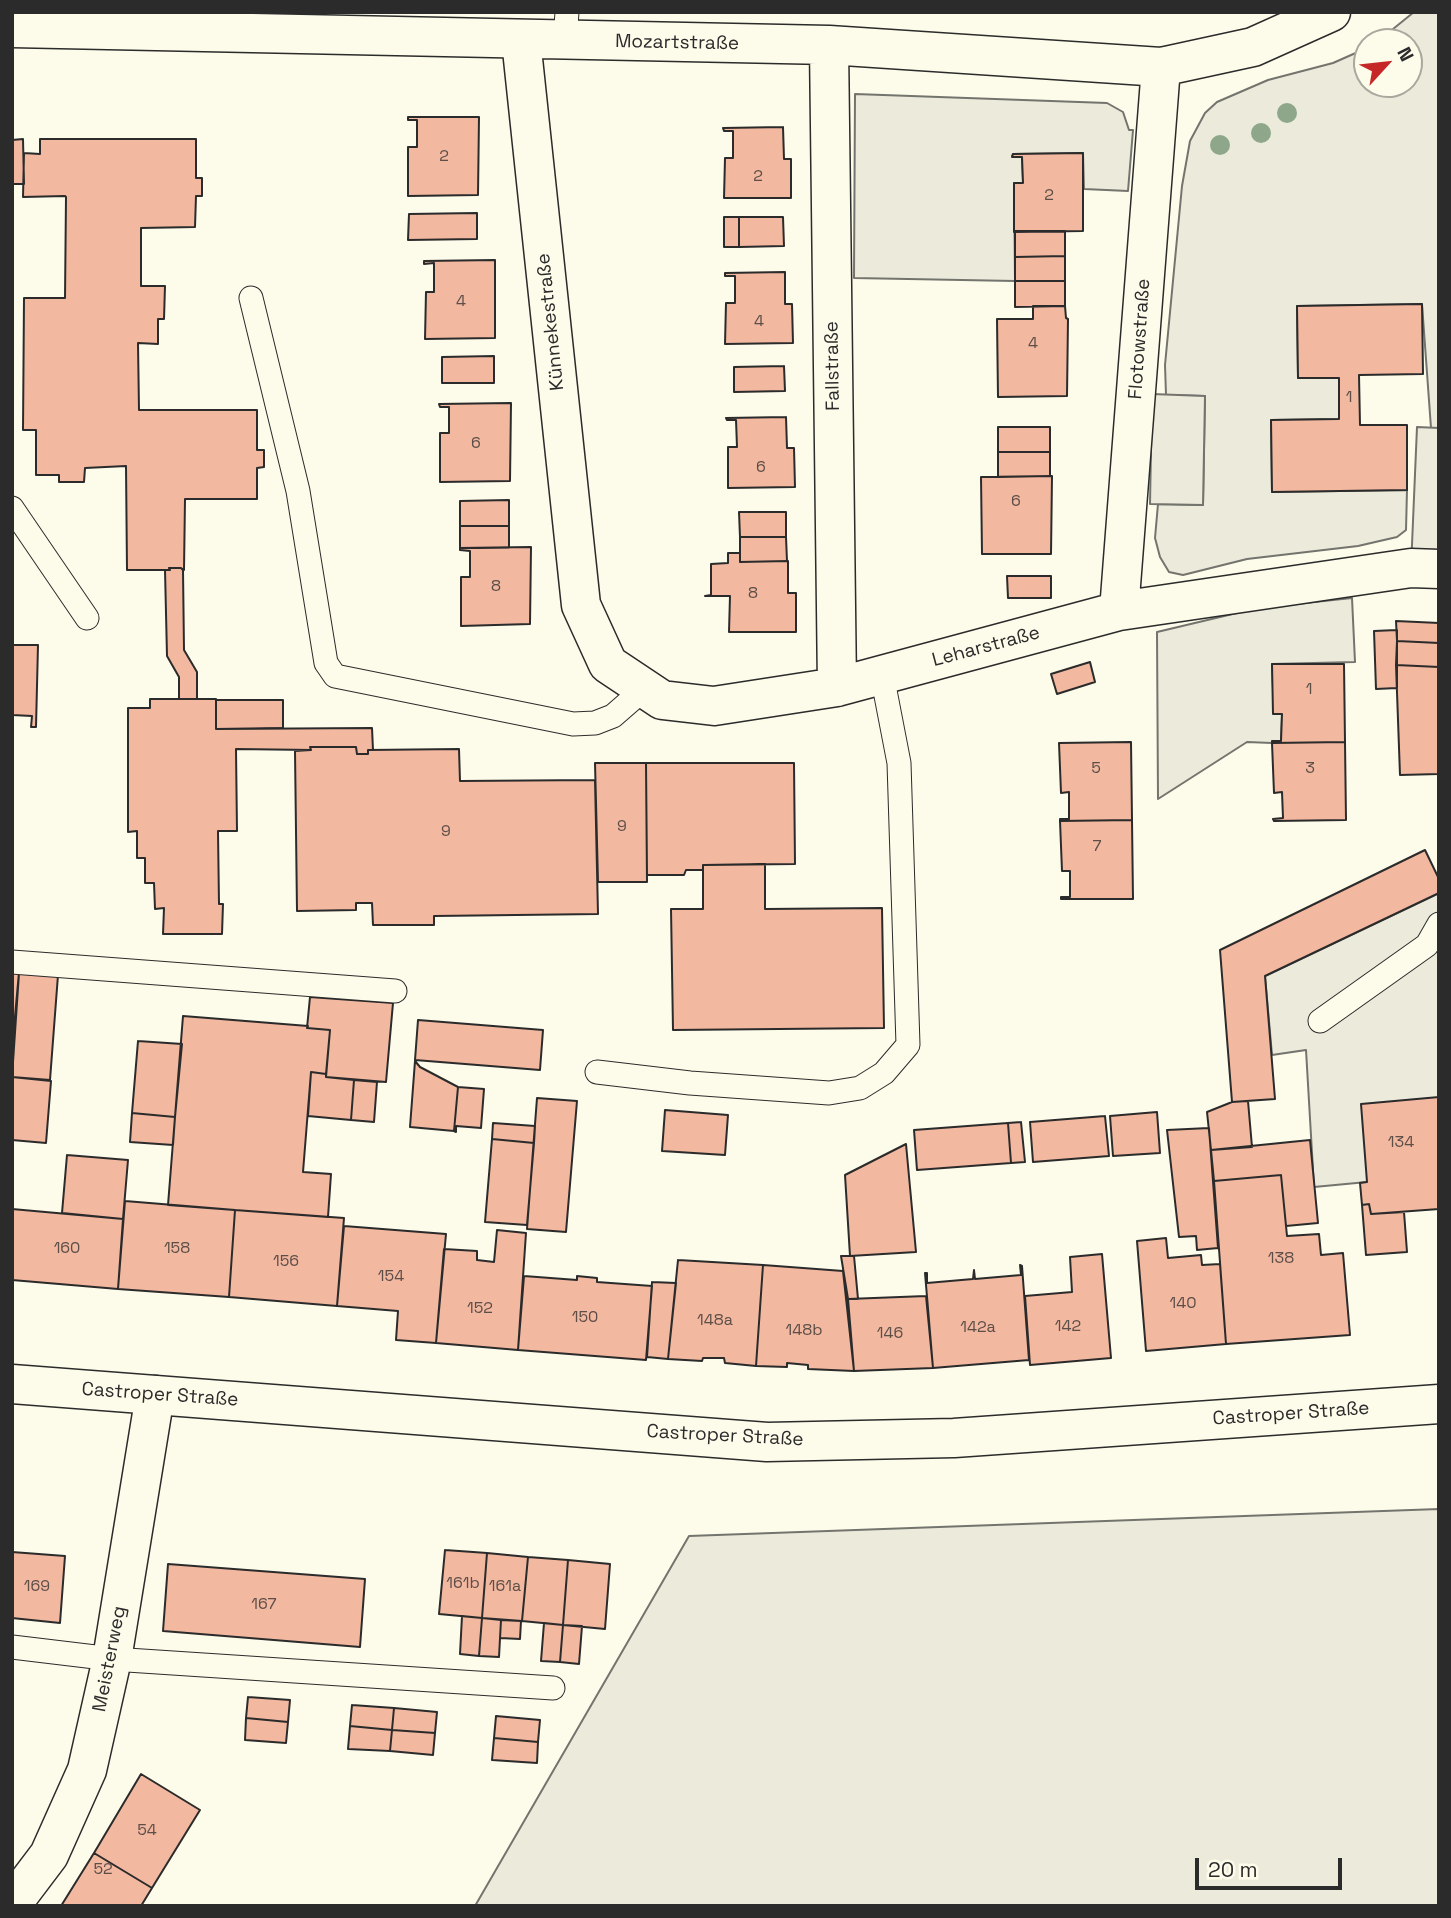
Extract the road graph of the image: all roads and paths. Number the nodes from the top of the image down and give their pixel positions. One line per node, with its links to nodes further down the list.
1 (1331, 12): 6 (street, Mozartstraße)
2 (566, 26): 4 (street, Mozartstraße); 5 (street, Mozartstraße)
3 (12, 28): 4 (street, Mozartstraße)
4 (521, 40): 10 (street, Künnekestraße)
5 (829, 46): 6 (street, Mozartstraße); 14 (street, Fallstraße)
6 (1161, 67): 11 (street, Flotowstraße)
7 (251, 298): 15 (lane)
8 (12, 508): 12 (lane)
9 (1439, 569): 11 (street, Leharstraße)
10 (582, 605): 15 (street, Leharstraße)
11 (1119, 611): 13 (street, Leharstraße)
12 (87, 618)
13 (882, 675): 14 (street, Leharstraße); 20 (lane)
14 (837, 687): 15 (street, Leharstraße)
15 (644, 689)
16 (1439, 924): 19 (lane)
17 (12, 962): 18 (lane)
18 (395, 991)
19 (1320, 1021)
20 (597, 1072)
21 (12, 1384): 22 (street, Castroper Straße)
22 (155, 1395): 23 (street, Castroper Straße); 25 (street, Meisterweg)
23 (1439, 1404)
24 (12, 1647): 25 (lane)
25 (112, 1658): 26 (lane); 27 (street, Meisterweg)
26 (553, 1688)
27 (12, 1904)

